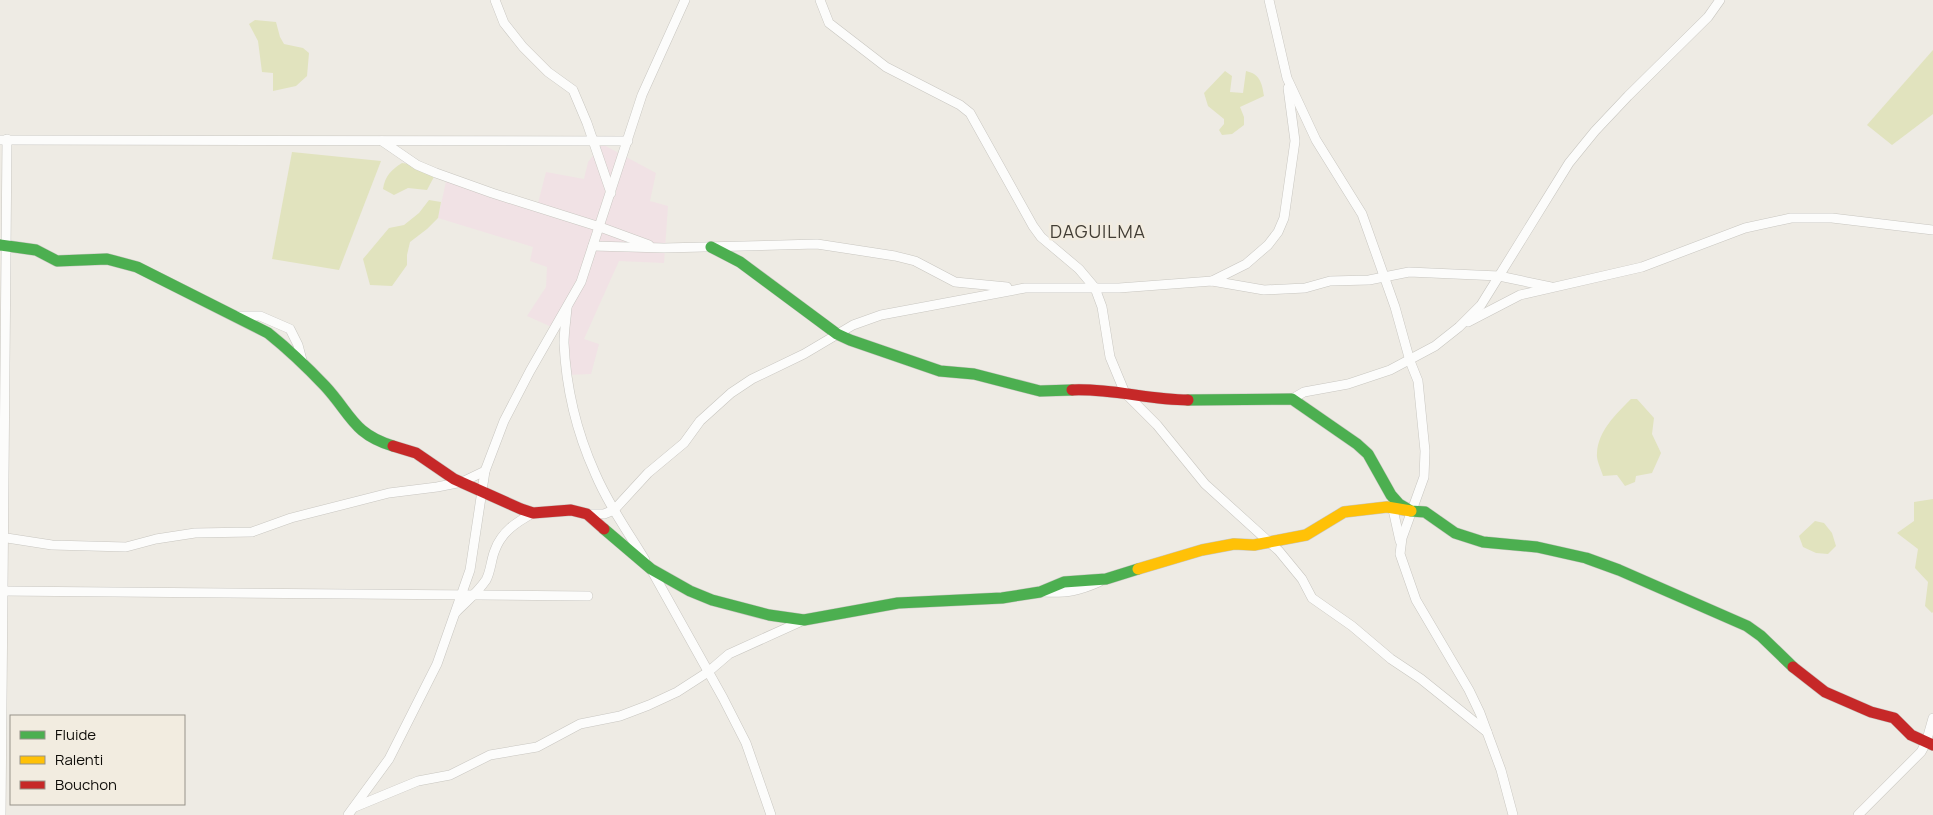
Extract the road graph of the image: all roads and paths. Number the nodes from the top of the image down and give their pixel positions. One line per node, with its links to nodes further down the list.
1 (495, 0): 9 (street)
2 (685, 0): 10 (street)
3 (820, 0): 23 (street)
4 (1269, 0): 6 (street)
5 (1720, 0): 18 (street)
6 (1287, 78): 19 (street); 20 (street)
7 (3, 139): 8 (street); 14 (street)
8 (382, 140): 9 (street); 12 (street)
9 (593, 141): 10 (street); 11 (street)
10 (628, 141): 11 (street)
11 (611, 193): 12 (street)
12 (600, 227): 15 (street); 16 (street)
13 (1933, 230): 21 (street)
14 (3, 245): 25 (street); 41 (street)
15 (593, 246): 16 (street); 24 (street)
16 (656, 247): 17 (street)
17 (711, 247): 22 (street); 27 (street)
18 (1499, 276): 19 (street); 21 (street); 26 (street)
19 (1384, 278): 20 (street); 28 (street)
20 (1212, 281): 23 (street)
21 (1551, 287): 26 (street)
22 (1025, 288): 23 (street); 27 (street)
23 (1095, 288): 30 (street)
24 (568, 306): 32 (street); 37 (street)
25 (233, 316): 29 (street); 29 (street)
26 (1459, 327): 28 (street)
27 (837, 334): 30 (street); 37 (street)
28 (1410, 361): 31 (street); 38 (street)
29 (304, 365): 33 (street)
30 (1125, 393): 31 (street); 42 (street)
31 (1292, 399): 34 (street)
32 (485, 471): 33 (street); 35 (street)
33 (462, 482): 35 (street); 41 (street)
34 (1387, 488): 36 (street); 38 (street)
35 (481, 491): 39 (street); 46 (street)
36 (1393, 508): 38 (street); 42 (street); 43 (street)
37 (614, 510): 40 (street); 44 (street)
38 (1411, 512): 43 (street); 54 (street)
39 (533, 513): 40 (street); 47 (street)
40 (586, 514): 44 (street)
41 (1, 538): 45 (street)
42 (1270, 542): 50 (street); 53 (street)
43 (1401, 546): 53 (street)
44 (651, 569): 50 (street); 51 (street)
45 (1, 592): 46 (street); 56 (street)
46 (461, 595): 47 (street); 49 (street)
47 (473, 595): 48 (street); 49 (street)
48 (588, 596)
49 (455, 614): 55 (street)
50 (804, 620): 51 (street)
51 (708, 672): 55 (street); 57 (street)
52 (1933, 718): 54 (street)
53 (1487, 732): 58 (street)
54 (1930, 744): 59 (street)
55 (350, 811)
56 (1, 815)
57 (771, 815)
58 (1513, 815)
59 (1858, 815)

